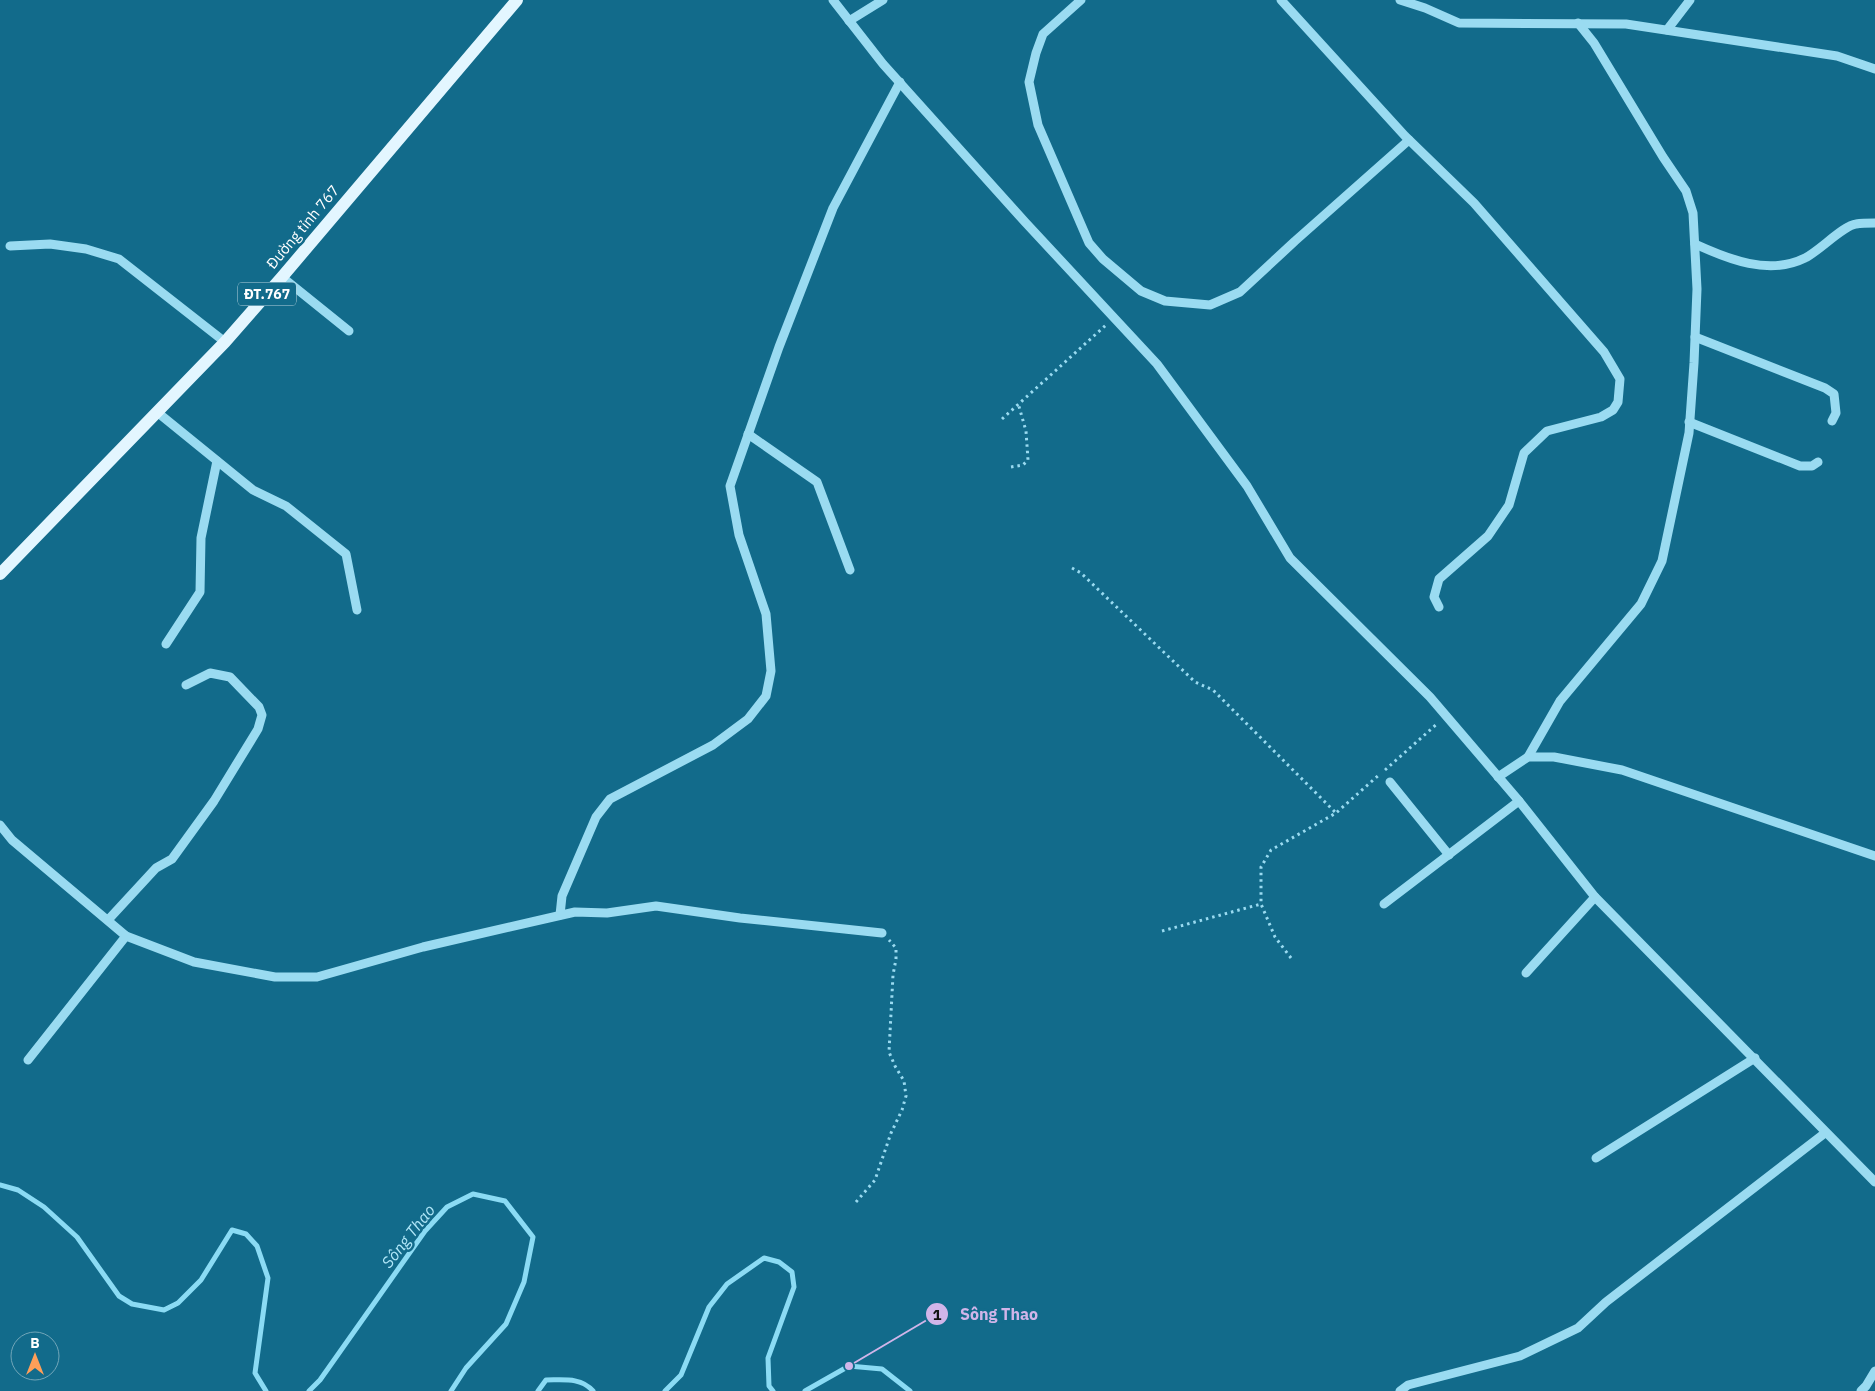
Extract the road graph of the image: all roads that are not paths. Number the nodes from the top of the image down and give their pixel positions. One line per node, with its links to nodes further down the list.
1 (517, 0): 17 (main road, Đường tỉnh 767 / ĐT.767)
2 (833, 0): 8 (street)
3 (883, 0): 8 (street)
4 (1080, 0): 13 (street)
5 (1281, 0): 13 (street)
6 (1400, 0): 9 (street)
7 (1690, 0): 10 (street)
8 (849, 21): 12 (street)
9 (1578, 23): 10 (street); 15 (street)
10 (1667, 30): 11 (street)
11 (1875, 70)
12 (900, 82): 24 (street); 34 (street)
13 (1409, 140): 29 (street)
14 (1875, 223): 15 (street)
15 (1695, 244): 19 (street)
16 (10, 246): 20 (street)
17 (282, 277): 18 (street); 20 (main road, Đường tỉnh 767 / ĐT.767)
18 (349, 331)
19 (1696, 337): 22 (street); 23 (street)
20 (225, 342): 21 (main road, Đường tỉnh 767 / ĐT.767)
21 (157, 412): 25 (street); 28 (main road, Đường tỉnh 767 / ĐT.767)
22 (1832, 421)
23 (1690, 422): 26 (street); 33 (street)
24 (748, 434): 27 (street); 42 (street)
25 (217, 461): 30 (street); 31 (street)
26 (1818, 462)
27 (850, 570)
28 (0, 574)
29 (1439, 607)
30 (357, 610)
31 (166, 644)
32 (186, 685): 43 (street)
33 (1528, 757): 34 (street); 39 (street)
34 (1498, 777): 36 (street)
35 (1390, 782): 38 (street)
36 (1519, 801): 38 (street); 40 (street)
37 (0, 825): 43 (street)
38 (1449, 855): 41 (street)
39 (1875, 856)
40 (1595, 898): 46 (street); 47 (street)
41 (1384, 904)
42 (560, 915): 44 (street); 45 (street)
43 (108, 920): 45 (street)
44 (882, 932)
45 (126, 936): 48 (street)
46 (1526, 973)
47 (1755, 1058): 49 (street); 50 (street)
48 (28, 1060)
49 (1825, 1133): 51 (street); 53 (street)
50 (1596, 1158)
51 (1875, 1182)
52 (1875, 1371): 54 (street)
53 (1400, 1391)
54 (1860, 1391)

